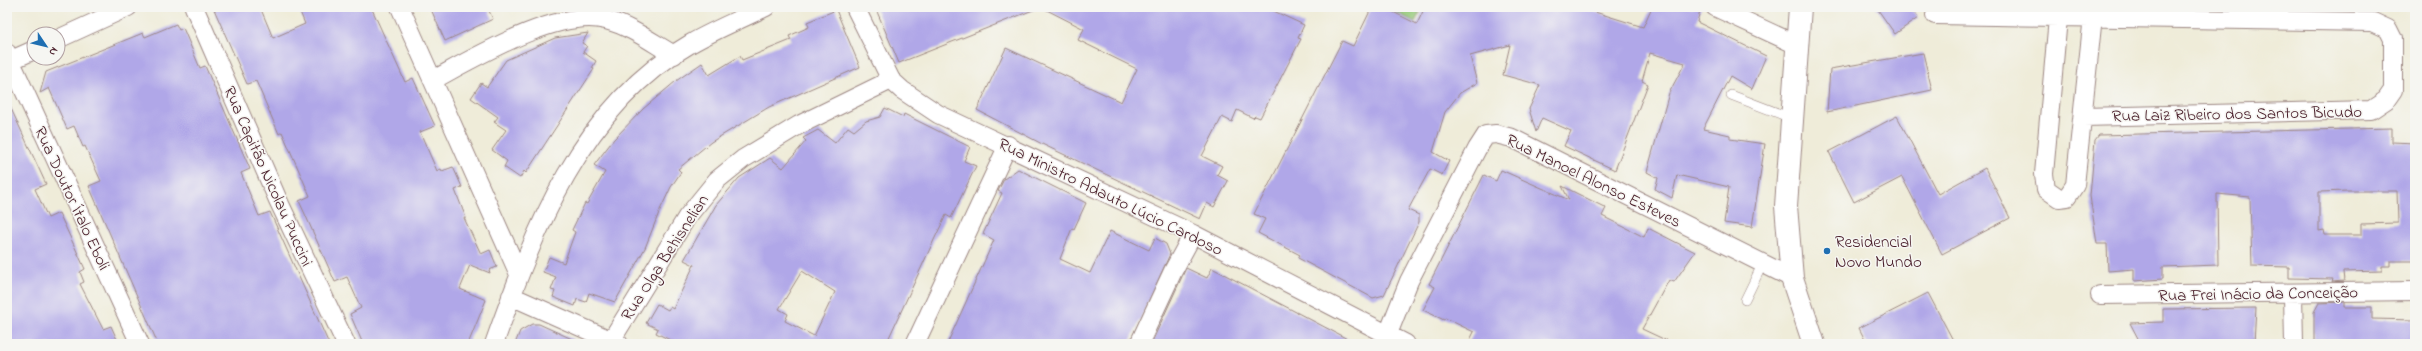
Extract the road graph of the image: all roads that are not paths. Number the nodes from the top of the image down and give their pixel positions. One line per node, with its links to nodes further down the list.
1 (128, 7): 11 (street)
2 (194, 7): 34 (street, Rua Capitão Nicolau Puccini)
3 (400, 7): 16 (street)
4 (766, 7): 14 (street)
5 (855, 7): 17 (street, Rua Ministro Adauto Lúcio Cardoso)
6 (1715, 7): 12 (street)
7 (1800, 7): 12 (main road)
8 (2059, 12): 9 (street, Rua Laiz Ribeiro dos Santos Bicudo); 10 (street, Rua Laiz Ribeiro dos Santos Bicudo); 19 (street)
9 (2093, 12): 19 (street); 19 (street, Rua Laiz Ribeiro dos Santos Bicudo)
10 (1935, 15)
11 (66, 35)
12 (1796, 45): 20 (main road)
13 (26, 52): 15 (street)
14 (674, 55): 16 (street); 24 (street)
15 (8, 58): 33 (street, Rua Doutor Ítalo Eboli)
16 (433, 80): 24 (street)
17 (891, 80): 21 (street, Rua Ministro Adauto Lúcio Cardoso); 32 (street, Rua Olga Behisnelian)
18 (1730, 95): 20 (lane)
19 (2083, 117)
20 (1791, 118): 25 (main road)
21 (1008, 145): 22 (street, Rua Ministro Adauto Lúcio Cardoso); 36 (street)
22 (1194, 234): 31 (street, Rua Ministro Adauto Lúcio Cardoso); 37 (street)
23 (1763, 263): 25 (street, Rua Manoel Alonso Esteves); 30 (lane); 31 (street, Rua Manoel Alonso Esteves)
24 (518, 272): 29 (street)
25 (1792, 278): 39 (main road)
26 (2415, 291): 27 (street, Rua Frei Inácio da Conceição)
27 (2293, 294): 28 (street, Rua Frei Inácio da Conceição); 40 (street)
28 (2100, 295)
29 (511, 296): 32 (street); 35 (street)
30 (1745, 300)
31 (1386, 339): 38 (street, Rua Ministro Adauto Lúcio Cardoso)
32 (613, 343)
33 (140, 344)
34 (346, 344)
35 (494, 344)
36 (915, 344)
37 (1139, 344)
38 (1406, 344)
39 (1814, 344)
40 (2294, 344)

